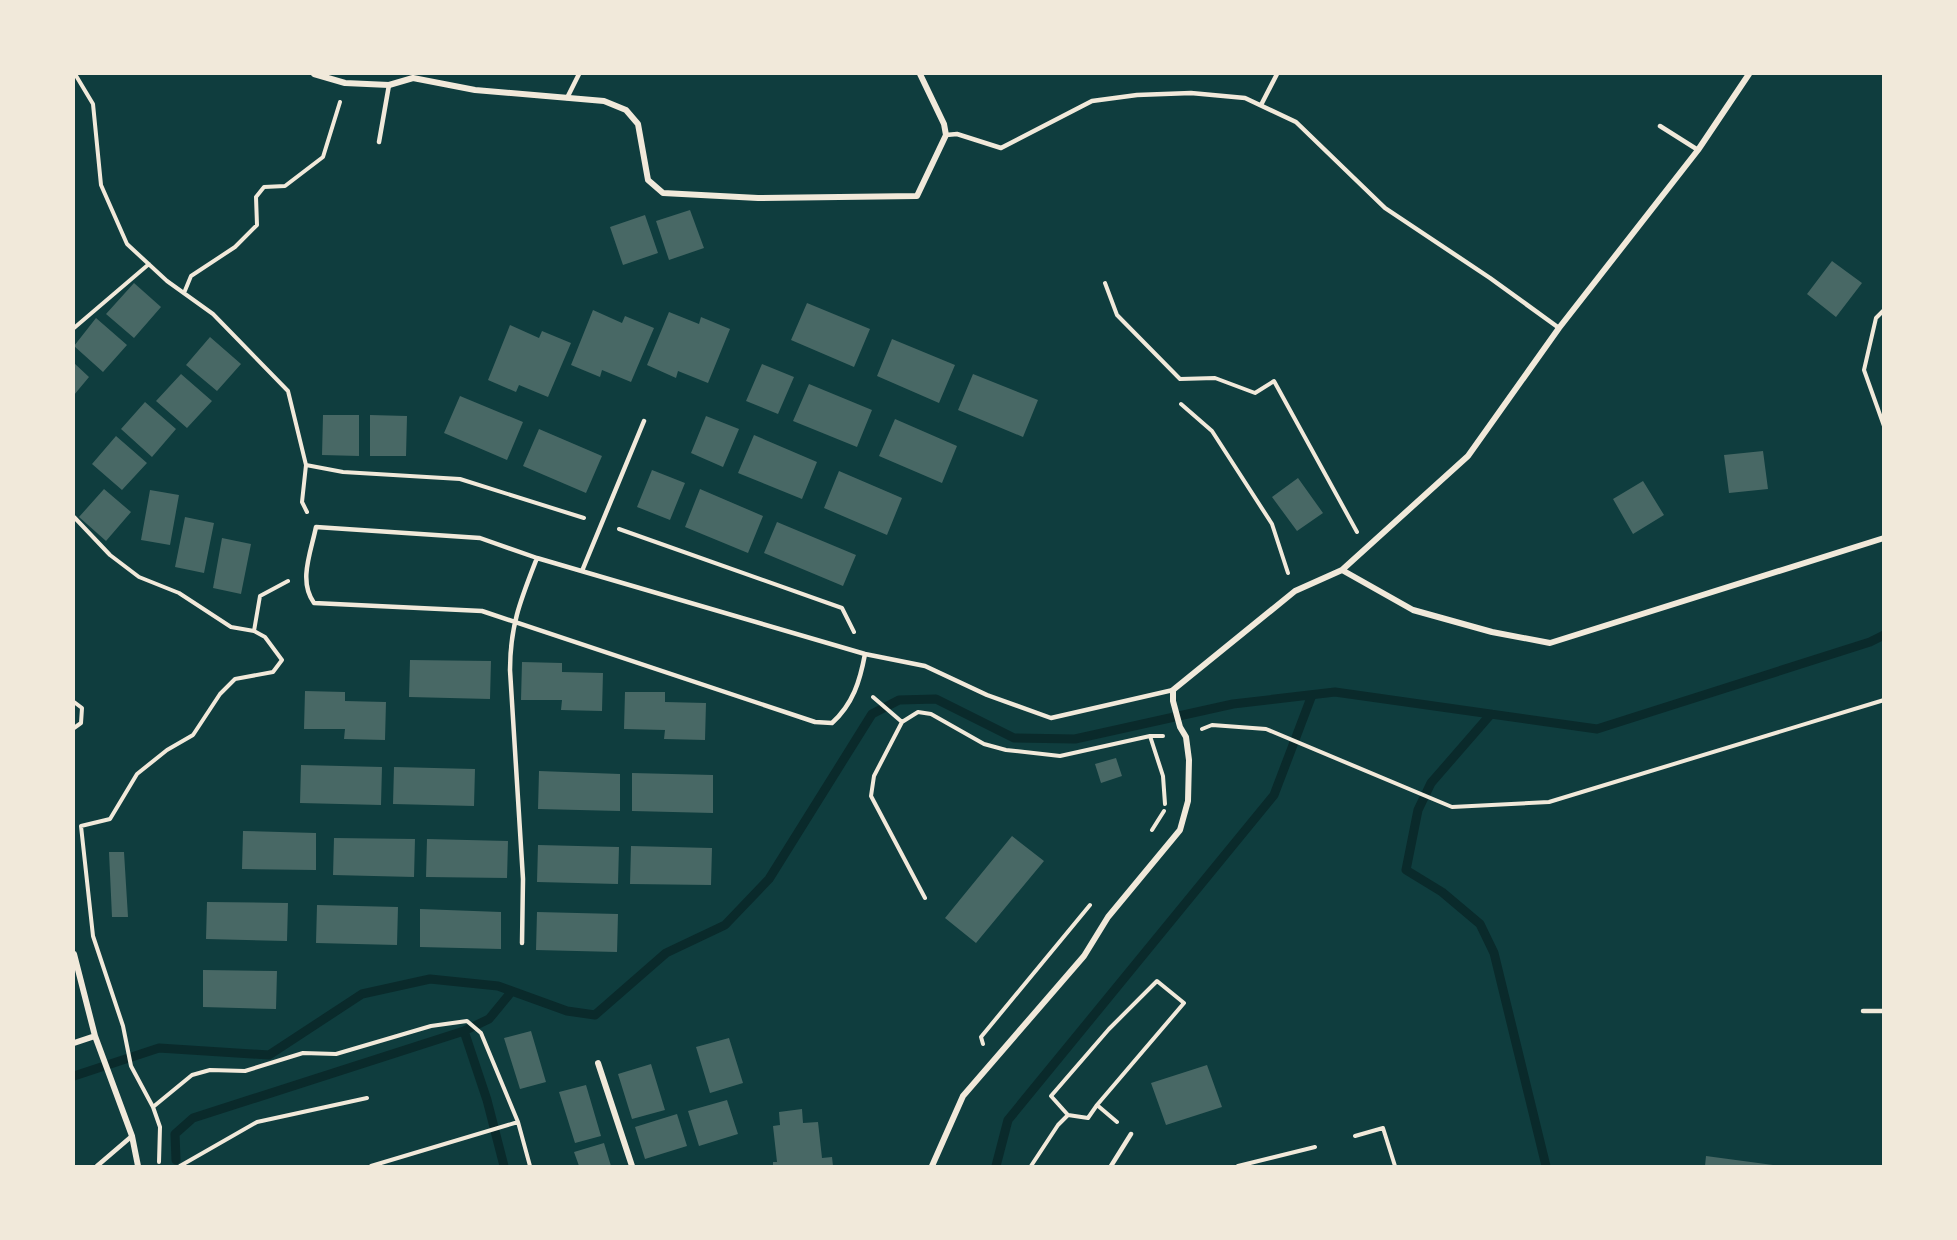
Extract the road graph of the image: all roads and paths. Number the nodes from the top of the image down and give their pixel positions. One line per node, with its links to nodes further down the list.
1 (75, 74): 16 (path)
2 (314, 74): 8 (street)
3 (579, 74): 10 (lane)
4 (920, 74): 13 (street)
5 (1277, 74): 11 (lane)
6 (1749, 74): 15 (street)
7 (414, 76): 9 (street); 10 (street)
8 (345, 83): 9 (street); 18 (path)
9 (389, 85): 14 (lane)
10 (567, 98): 13 (street)
11 (1261, 105): 13 (lane); 21 (lane)
12 (1660, 126): 15 (lane)
13 (946, 135)
14 (379, 142)
15 (1698, 150): 21 (street)
16 (149, 264): 18 (path); 20 (path)
17 (1105, 283): 28 (path)
18 (184, 293): 26 (path)
19 (1884, 310): 24 (path)
20 (74, 328)
21 (1559, 328): 28 (street)
22 (1181, 404): 33 (path)
23 (644, 421): 31 (lane)
24 (1884, 426)
25 (74, 517): 35 (path)
26 (316, 527): 29 (lane); 32 (lane)
27 (1884, 538): 30 (street)
28 (1366, 548): 30 (street)
29 (537, 558): 31 (lane); 34 (lane)
30 (1342, 570): 33 (street)
31 (582, 571): 36 (lane)
32 (306, 579): 34 (lane); 35 (path)
33 (1295, 591): 37 (street)
34 (514, 620): 36 (lane); 47 (lane)
35 (254, 631): 57 (path)
36 (865, 654): 37 (lane)
37 (1173, 690): 54 (street)
38 (876, 699): 41 (path)
39 (1884, 700): 42 (path)
40 (74, 702): 43 (path)
41 (903, 722): 44 (path); 45 (path)
42 (1212, 725)
43 (74, 728)
44 (1151, 832)
45 (925, 898)
46 (1092, 903): 54 (path)
47 (522, 943)
48 (74, 954): 51 (street)
49 (1863, 1011): 50 (lane)
50 (1884, 1011)
51 (95, 1036): 52 (street); 61 (street)
52 (74, 1043)
53 (598, 1063): 70 (street)
54 (990, 1067): 71 (street)
55 (367, 1098): 67 (path)
56 (1096, 1106): 58 (path); 58 (path); 60 (path)
57 (153, 1107): 59 (path); 66 (path)
58 (1068, 1115): 72 (path)
59 (518, 1122): 68 (path); 69 (path)
60 (1131, 1134): 73 (lane)
61 (132, 1136): 64 (lane); 65 (street)
62 (1355, 1136): 75 (path)
63 (1315, 1147): 74 (path)
64 (97, 1167)
65 (138, 1167)
66 (159, 1167)
67 (180, 1167)
68 (372, 1167)
69 (530, 1167)
70 (632, 1167)
71 (932, 1167)
72 (1031, 1167)
73 (1111, 1167)
74 (1238, 1167)
75 (1395, 1167)

